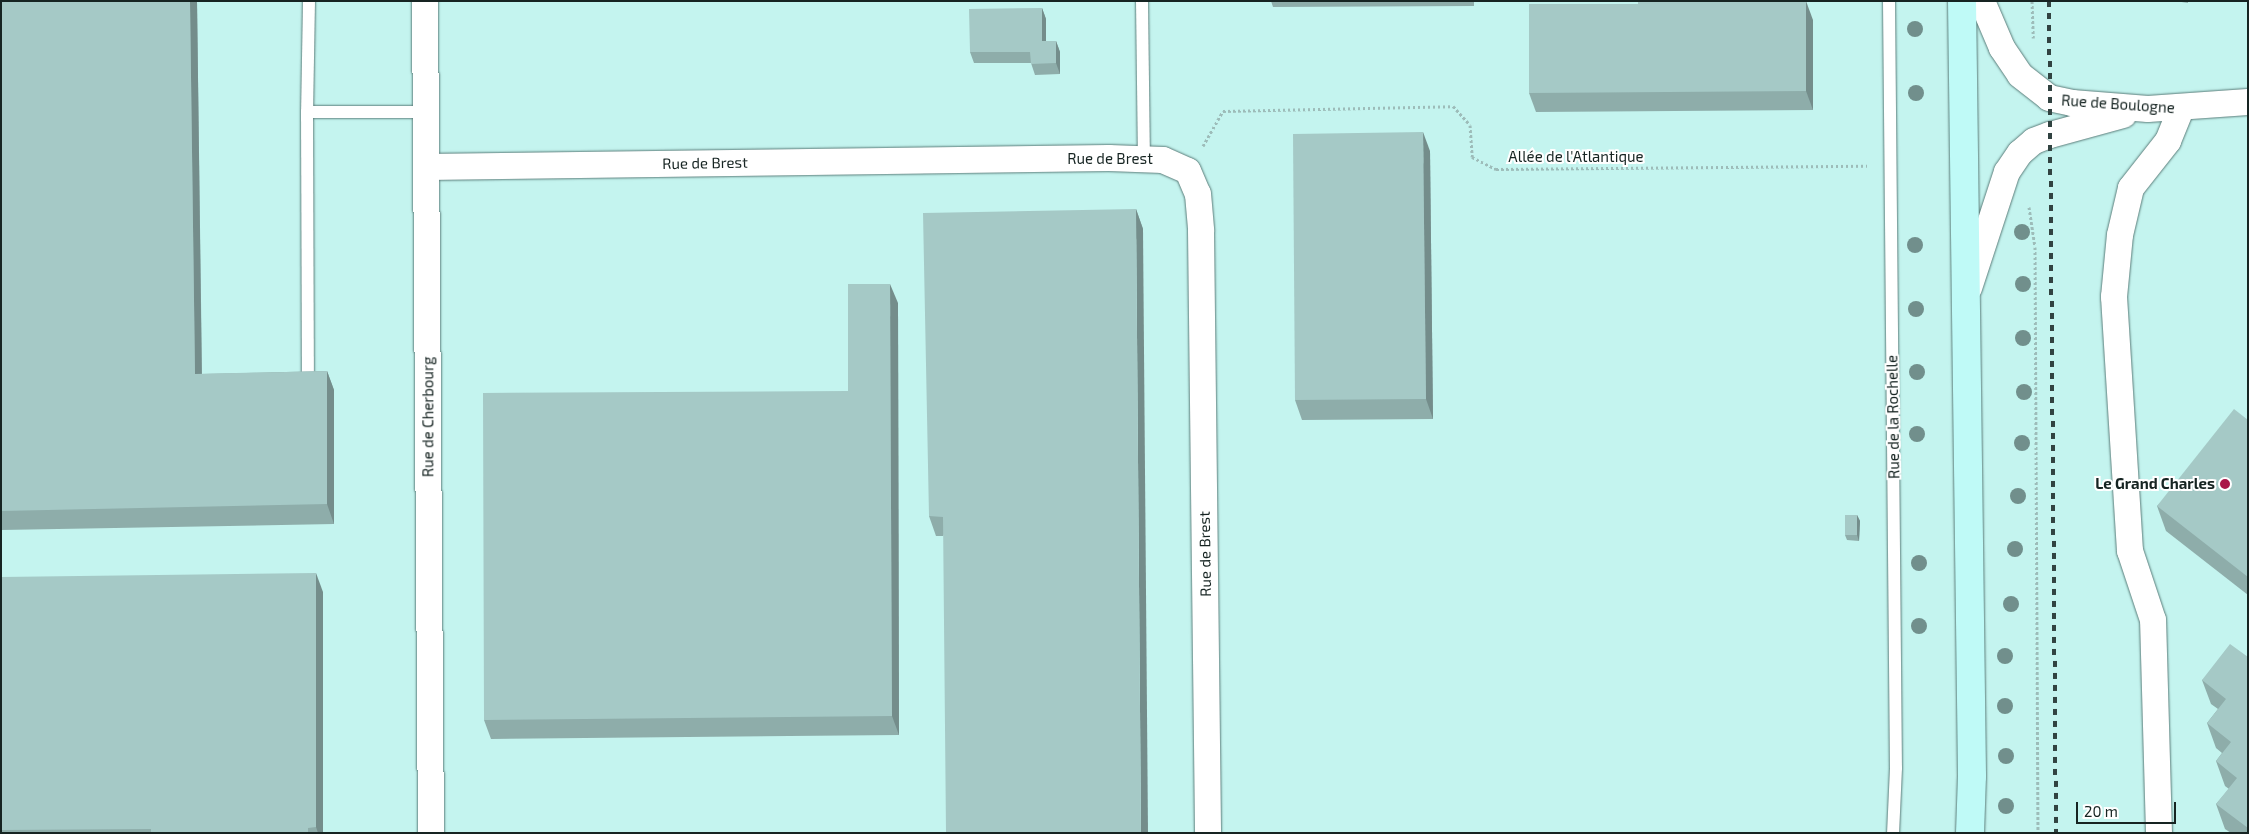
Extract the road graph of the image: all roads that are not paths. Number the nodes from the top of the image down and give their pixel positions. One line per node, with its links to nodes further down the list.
1 (309, 1): 10 (lane)
2 (425, 1): 11 (street, Rue de Cherbourg)
3 (1142, 1): 12 (lane)
4 (1889, 1): 18 (lane, Rue de la Rochelle)
5 (1962, 1): 14 (main road)
6 (1982, 1): 8 (street, Rue de Boulogne)
7 (2248, 102): 9 (street, Rue de Boulogne)
8 (2148, 109): 9 (street, Rue de Boulogne); 14 (street)
9 (2180, 109): 20 (street)
10 (307, 112): 11 (lane); 15 (lane)
11 (426, 112): 13 (street, Rue de Cherbourg)
12 (1144, 160): 13 (street, Rue de Brest); 17 (street, Rue de Brest)
13 (426, 167): 16 (street, Rue de Cherbourg)
14 (1964, 301): 19 (main road)
15 (308, 375)
16 (431, 833)
17 (1208, 833)
18 (1893, 833)
19 (1970, 833)
20 (2159, 833)

